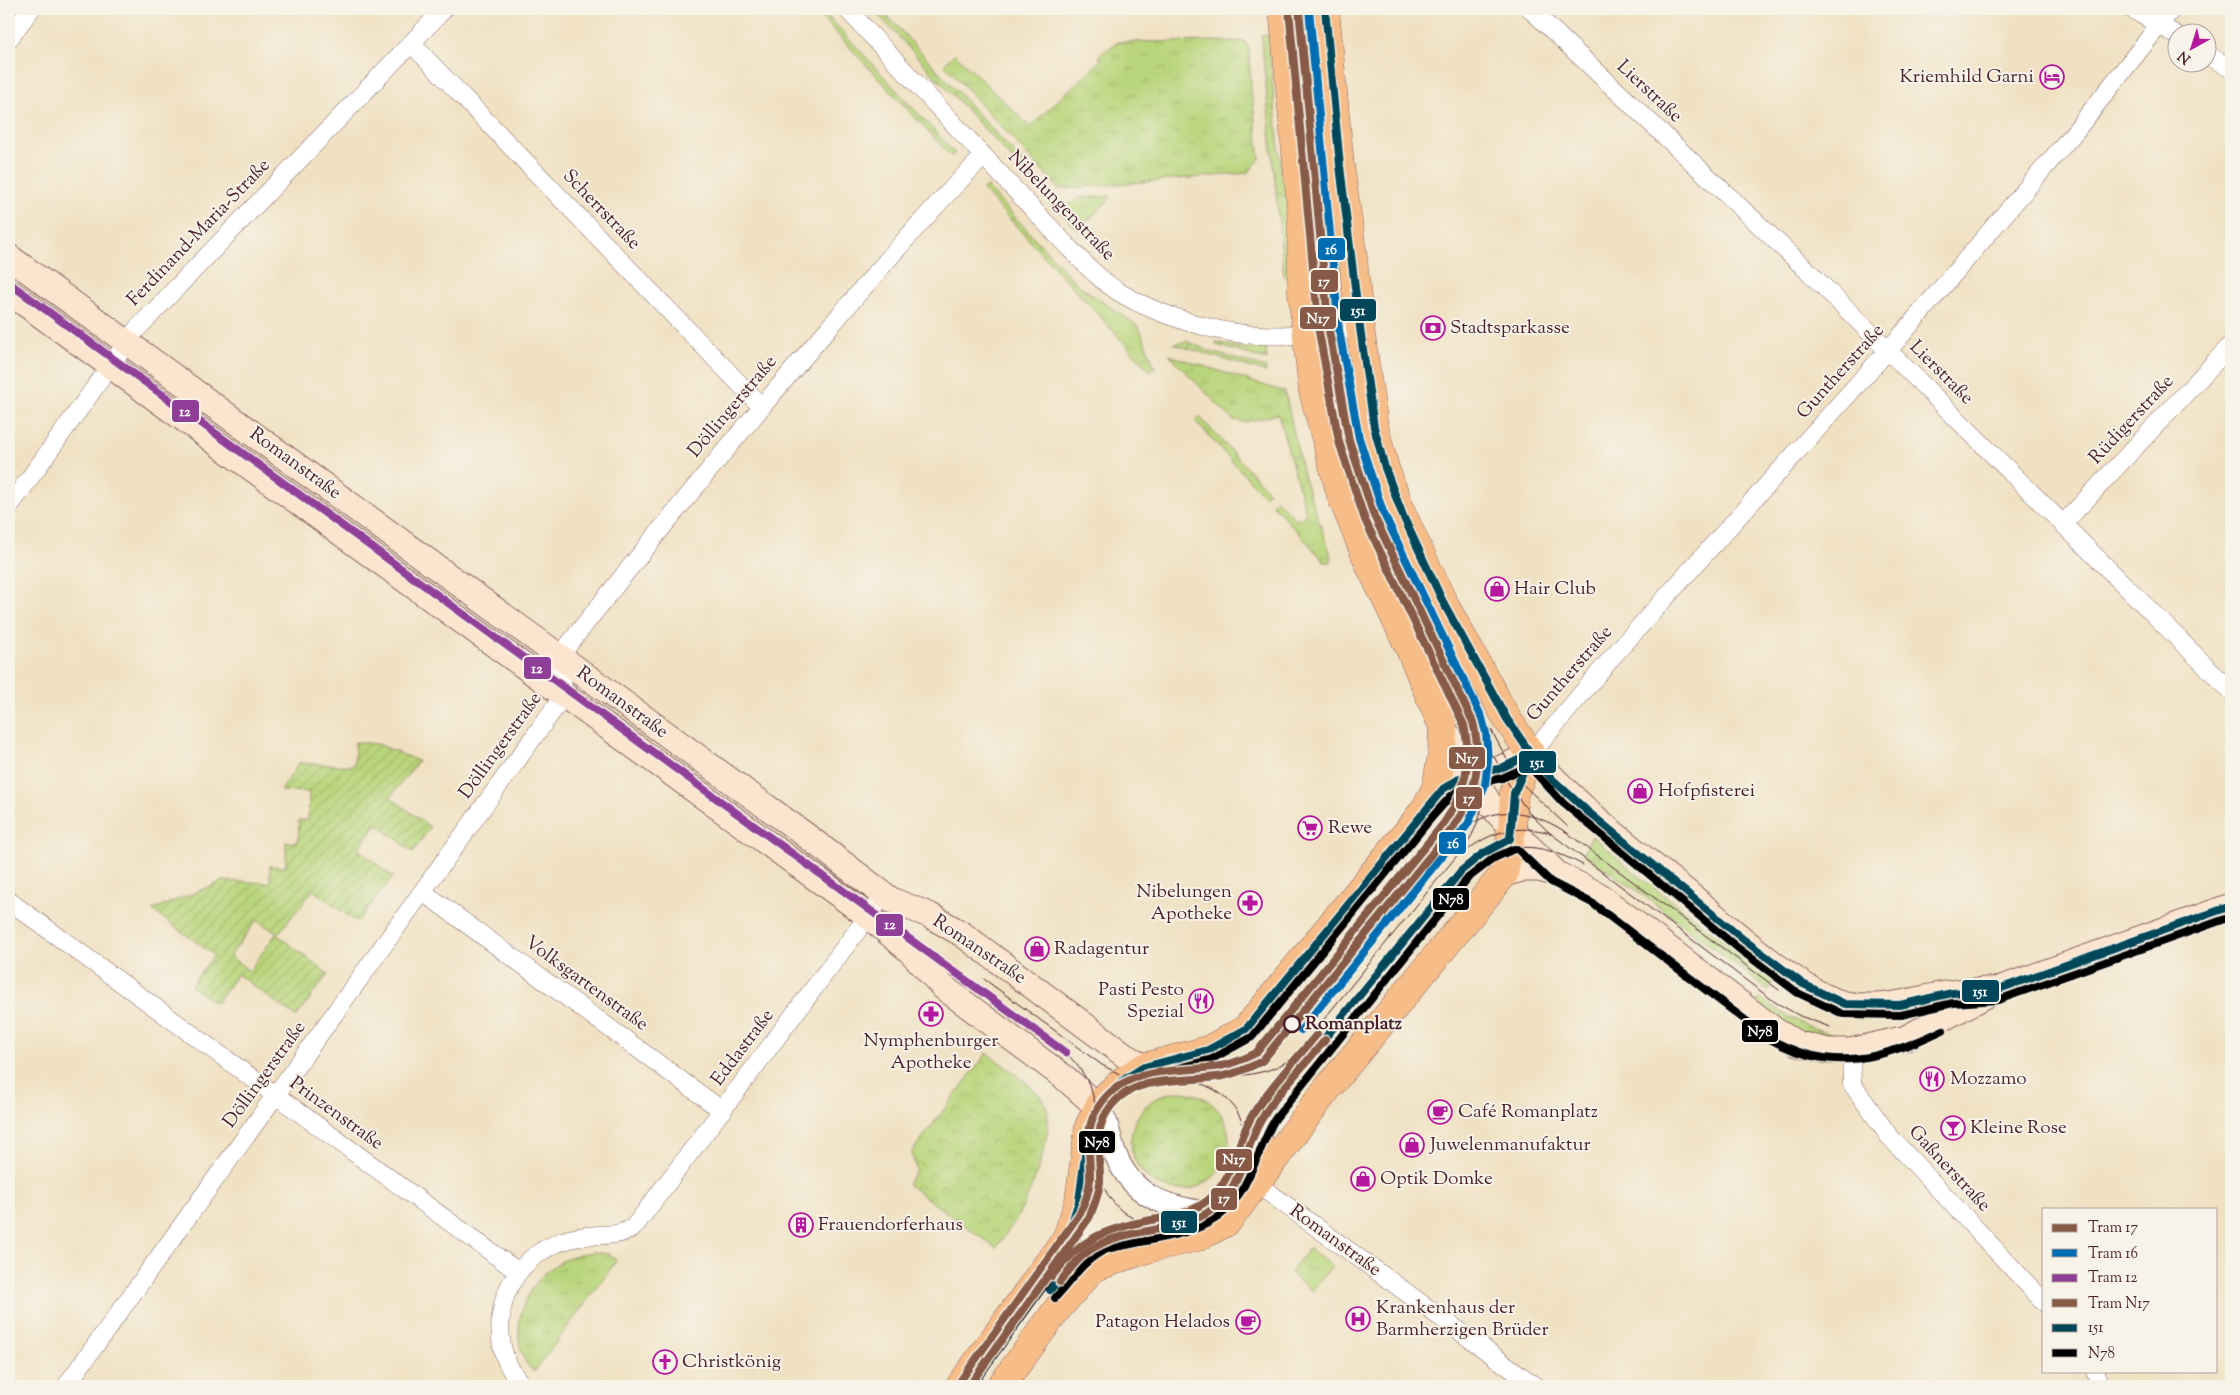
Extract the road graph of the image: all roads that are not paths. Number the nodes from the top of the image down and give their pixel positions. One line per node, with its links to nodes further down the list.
1 (31, 9): 11 (street)
2 (444, 9): 12 (street, Ferdinand-Maria-Straße)
3 (847, 9): 15 (street, Nibelungenstraße)
4 (1283, 9): 19 (main road)
5 (1325, 9): 18 (main road)
6 (1530, 9): 22 (street, Lierstraße)
7 (2132, 9): 9 (street)
8 (2172, 9): 9 (street, Guntherstraße)
9 (2160, 24): 10 (street); 22 (street, Guntherstraße)
10 (2168, 29)
11 (9, 39)
12 (411, 43): 20 (street, Ferdinand-Maria-Straße); 24 (street, Scherrstraße)
13 (2218, 62): 14 (street)
14 (2231, 70)
15 (984, 156): 19 (street, Nibelungenstraße); 24 (street, Döllingerstraße)
16 (9, 257): 20 (main road, Romanstraße)
17 (9, 292): 23 (main road, Romanstraße)
18 (1360, 328): 19 (street, Nibelungenstraße); 31 (main road)
19 (1306, 333): 30 (main road)
20 (127, 342): 23 (street, Ferdinand-Maria-Straße); 27 (main road, Romanstraße)
21 (2231, 345): 26 (street, Rüdigerstraße)
22 (1888, 351): 26 (street, Lierstraße); 31 (street, Guntherstraße)
23 (110, 366): 25 (street, Ferdinand-Maria-Straße); 29 (main road, Romanstraße)
24 (761, 406): 27 (street, Döllingerstraße)
25 (9, 507)
26 (2063, 524): 28 (street, Lierstraße)
27 (559, 657): 29 (street, Döllingerstraße); 38 (main road, Romanstraße)
28 (2231, 691)
29 (564, 695): 37 (street, Döllingerstraße); 41 (main road, Romanstraße)
30 (1443, 727): 32 (main road); 33 (main road)
31 (1530, 754): 32 (main road); 34 (main road); 42 (main road)
32 (1469, 773): 33 (main road); 34 (main road)
33 (1425, 809): 44 (main road)
34 (1512, 829): 35 (main road); 36 (main road)
35 (1504, 874): 36 (main road); 48 (main road)
36 (1557, 874): 43 (main road)
37 (423, 892): 45 (street, Döllingerstraße); 47 (street, Volksgartenstraße)
38 (884, 894): 41 (street, Eddastraße); 44 (main road, Romanstraße)
39 (9, 901): 45 (street, Prinzenstraße)
40 (2231, 906): 42 (main road)
41 (868, 916): 46 (main road, Romanstraße); 47 (street, Eddastraße)
42 (1996, 990): 43 (main road)
43 (1851, 1052): 51 (street, Gaßnerstraße)
44 (1144, 1067): 46 (main road)
45 (276, 1096): 50 (street, Prinzenstraße); 53 (street, Döllingerstraße)
46 (1098, 1106): 49 (street); 55 (main road)
47 (723, 1111): 50 (street, Eddastraße)
48 (1258, 1184): 49 (main road); 57 (street, Romanstraße)
49 (1231, 1218): 56 (main road)
50 (517, 1271): 54 (street)
51 (2042, 1300)
52 (2095, 1372): 58 (street)
53 (66, 1386)
54 (523, 1386)
55 (960, 1386)
56 (1001, 1386)
57 (1535, 1386)
58 (2101, 1386): 59 (street)
59 (2109, 1386)

